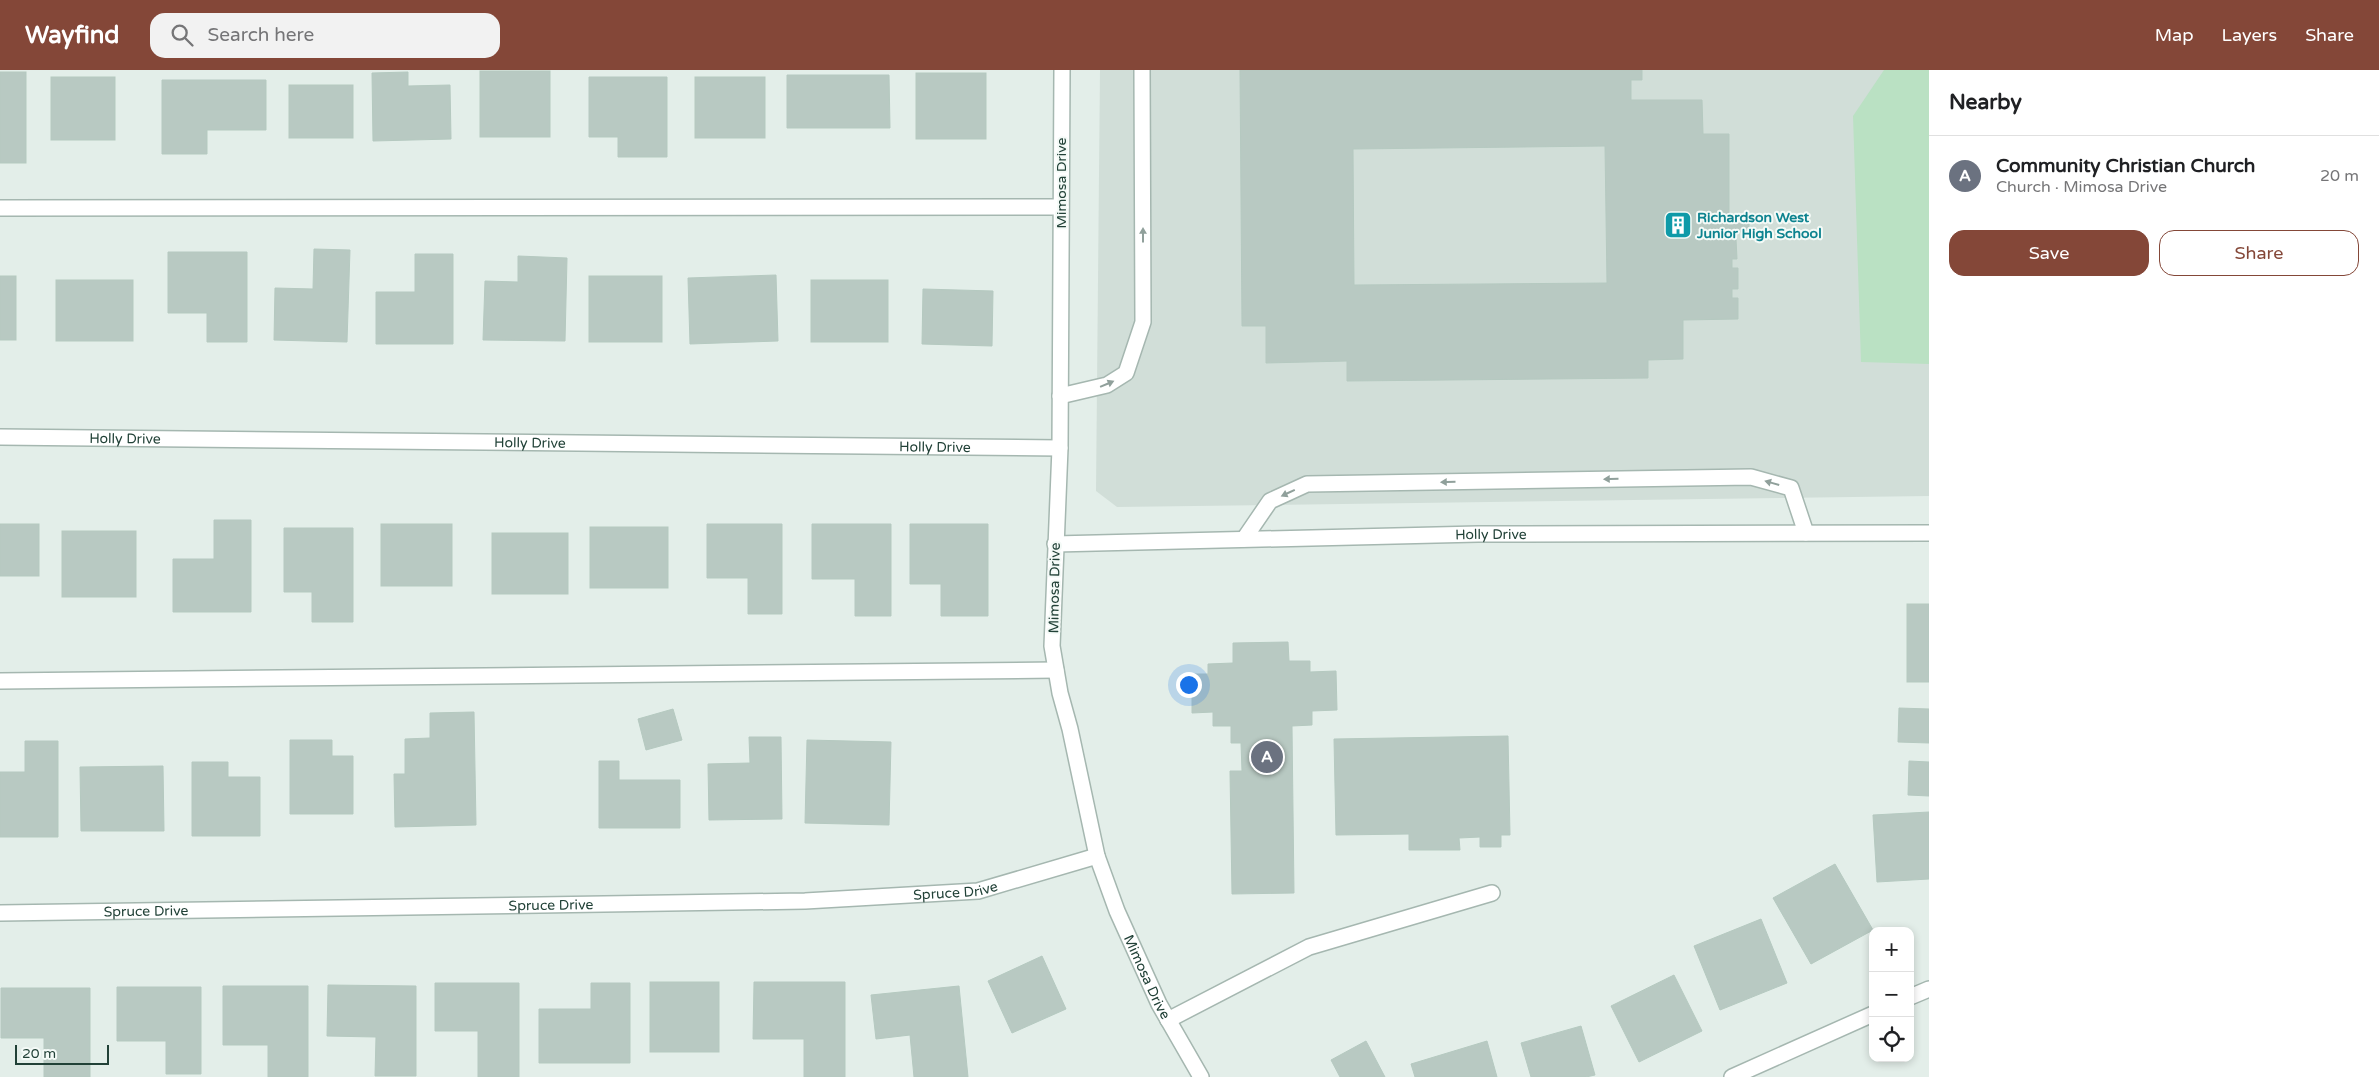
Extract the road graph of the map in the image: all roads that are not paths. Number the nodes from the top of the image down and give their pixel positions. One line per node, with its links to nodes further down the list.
1 (1062, 70): 3 (street, Mimosa Drive)
2 (1142, 70): 5 (street, one-way to 2)
3 (1061, 207): 4 (street); 5 (street, Mimosa Drive)
4 (0, 208)
5 (1060, 396): 7 (street, Mimosa Drive)
6 (0, 438): 7 (street, Holly Drive)
7 (1060, 448): 11 (street, Mimosa Drive)
8 (1806, 533): 9 (street, Holly Drive); 10 (street, Holly Drive); 10 (street, one-way to 10)
9 (1929, 533)
10 (1244, 539): 11 (street, Holly Drive)
11 (1055, 544): 12 (street, Mimosa Drive)
12 (1056, 670): 13 (street); 14 (street, Mimosa Drive)
13 (0, 681)
14 (1097, 856): 16 (street, Spruce Drive); 20 (street, Mimosa Drive)
15 (1492, 893): 20 (street)
16 (0, 913)
17 (1929, 989): 18 (street)
18 (1914, 995)
19 (1869, 1016): 22 (street)
20 (1168, 1020): 21 (street, Mimosa Drive)
21 (1195, 1075)
22 (1732, 1077)

